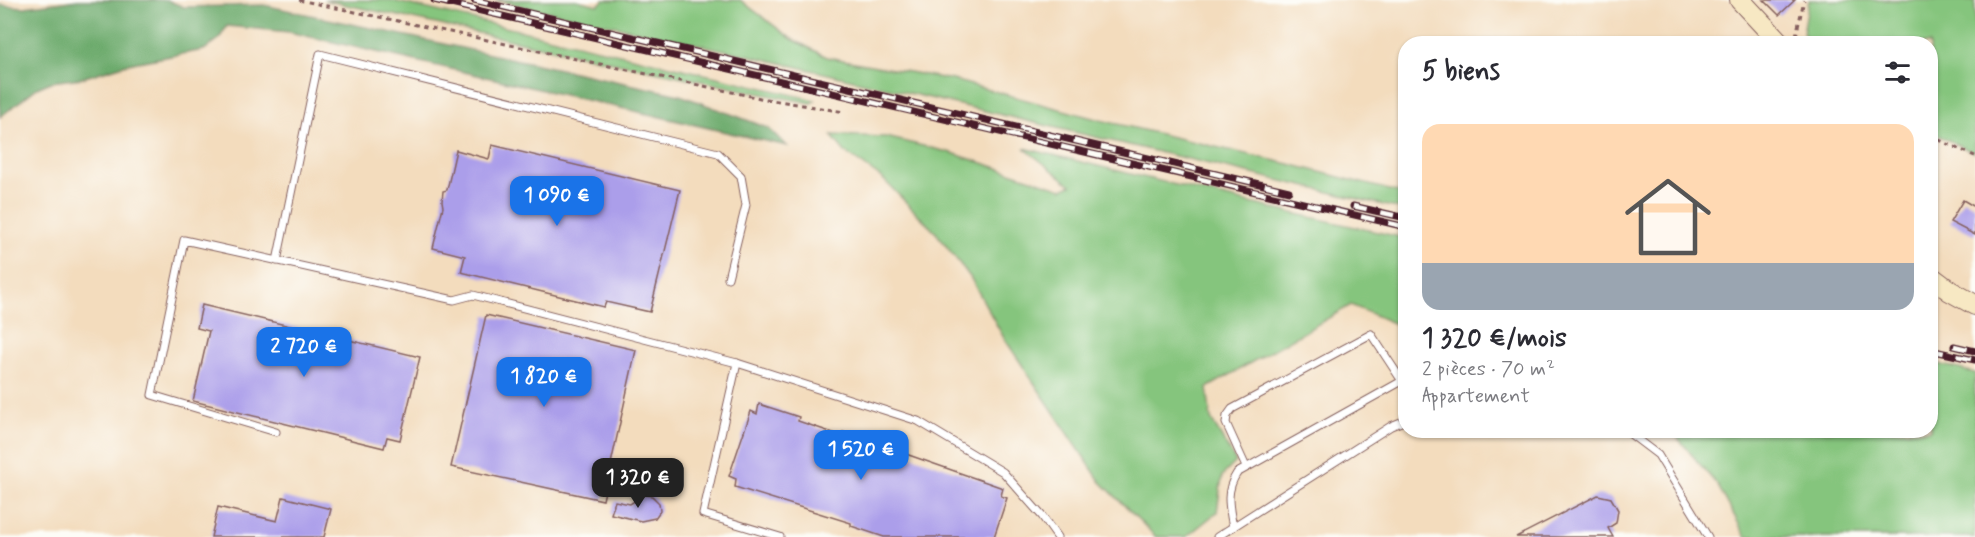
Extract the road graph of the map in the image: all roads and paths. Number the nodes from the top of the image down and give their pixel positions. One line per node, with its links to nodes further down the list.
1 (299, 0): 6 (path)
2 (1740, 0): 4 (street)
3 (1803, 0): 5 (path)
4 (1785, 36)
5 (1789, 36)
6 (845, 112)
7 (1938, 140): 8 (path)
8 (1975, 156)
9 (277, 261): 10 (lane); 13 (lane); 17 (lane)
10 (728, 278)
11 (1938, 282): 12 (street)
12 (1975, 305)
13 (737, 363): 22 (lane); 23 (lane)
14 (1398, 375): 19 (lane)
15 (1398, 383): 19 (lane)
16 (1398, 423): 20 (lane)
17 (276, 432)
18 (1636, 438): 24 (lane)
19 (1246, 467): 20 (lane)
20 (1233, 526): 21 (lane)
21 (1221, 536)
22 (780, 537)
23 (1057, 537)
24 (1708, 537)

